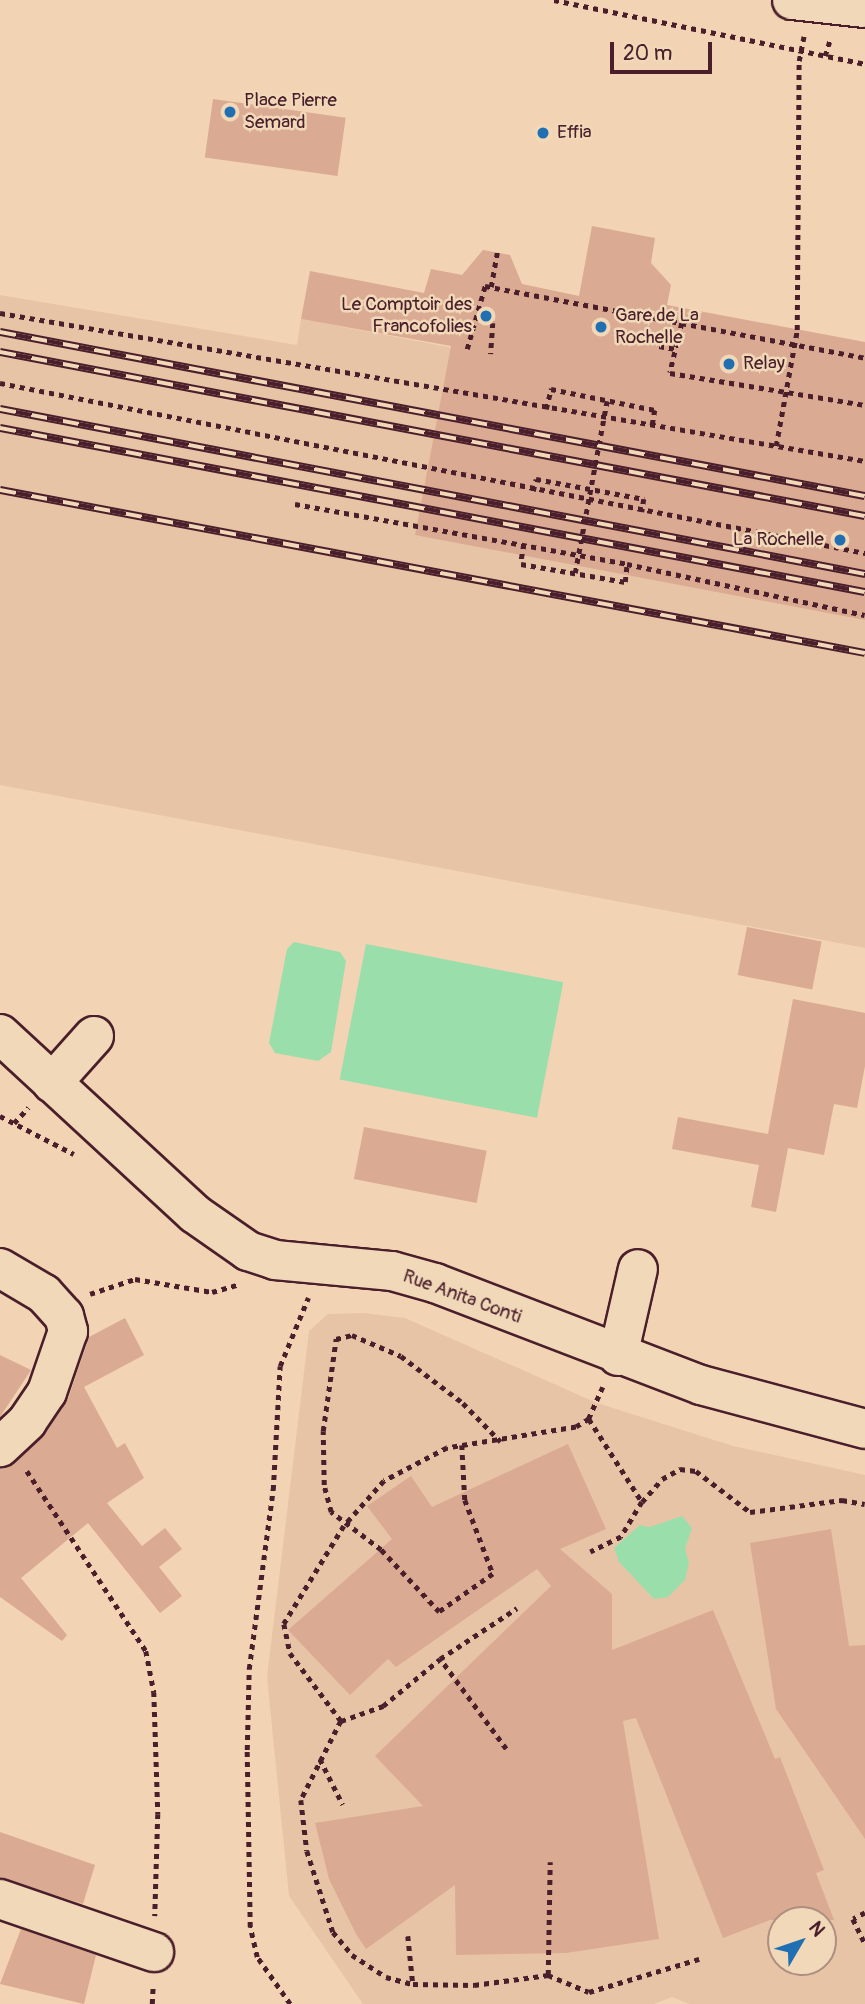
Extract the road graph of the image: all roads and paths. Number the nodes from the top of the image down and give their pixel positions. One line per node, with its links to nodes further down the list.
1 (554, 0): 4 (path)
2 (865, 8): 3 (street)
3 (799, 13): 4 (path)
4 (801, 51): 5 (path); 11 (path)
5 (865, 64)
6 (497, 253): 7 (path)
7 (491, 287): 9 (path); 10 (path)
8 (0, 313): 21 (path)
9 (481, 313): 13 (path); 15 (path)
10 (682, 323): 11 (path); 14 (path)
11 (794, 344): 16 (path); 18 (path)
12 (659, 346): 14 (path)
13 (467, 349)
14 (676, 349): 18 (path)
15 (491, 354)
16 (865, 358)
17 (0, 383): 26 (path)
18 (786, 392): 20 (path); 23 (path)
19 (607, 401): 21 (path); 22 (path); 25 (path)
20 (865, 405)
21 (546, 410): 22 (path)
22 (652, 427): 23 (path)
23 (776, 446): 24 (path)
24 (865, 461)
25 (590, 490): 26 (path); 28 (path); 32 (path)
26 (533, 491): 28 (path)
27 (295, 504): 29 (path)
28 (642, 512): 30 (path)
29 (524, 544): 31 (path); 32 (path)
30 (865, 553)
31 (627, 564): 32 (path); 33 (path)
32 (575, 573)
33 (865, 615)
34 (0, 1034): 36 (street, Rue Anita Conti)
35 (94, 1036): 36 (street)
36 (52, 1083): 42 (street, Rue Anita Conti)
37 (0, 1268): 41 (street)
38 (638, 1269): 42 (street)
39 (245, 1282): 41 (path)
40 (309, 1297): 68 (path)
41 (57, 1307): 46 (street)
42 (618, 1356): 43 (path); 44 (street, Rue Anita Conti)
43 (589, 1419): 45 (path); 48 (path)
44 (865, 1429)
45 (501, 1443): 47 (path); 50 (path)
46 (4, 1445): 63 (path)
47 (461, 1445): 50 (path); 50 (path)
48 (642, 1502): 49 (path); 51 (path)
49 (865, 1504)
50 (344, 1526): 54 (path)
51 (590, 1552)
52 (517, 1608): 53 (path)
53 (440, 1660): 54 (path); 55 (path)
54 (341, 1721): 56 (path)
55 (506, 1749)
56 (320, 1759): 57 (path); 66 (path)
57 (343, 1805)
58 (550, 1863): 65 (path)
59 (0, 1899): 63 (street)
60 (865, 1913): 62 (path)
61 (408, 1936): 66 (path)
62 (865, 1944)
63 (154, 1952): 67 (path)
64 (699, 1959): 65 (path)
65 (548, 1975): 66 (path)
66 (413, 1984)
67 (152, 2004)
68 (290, 2004)

